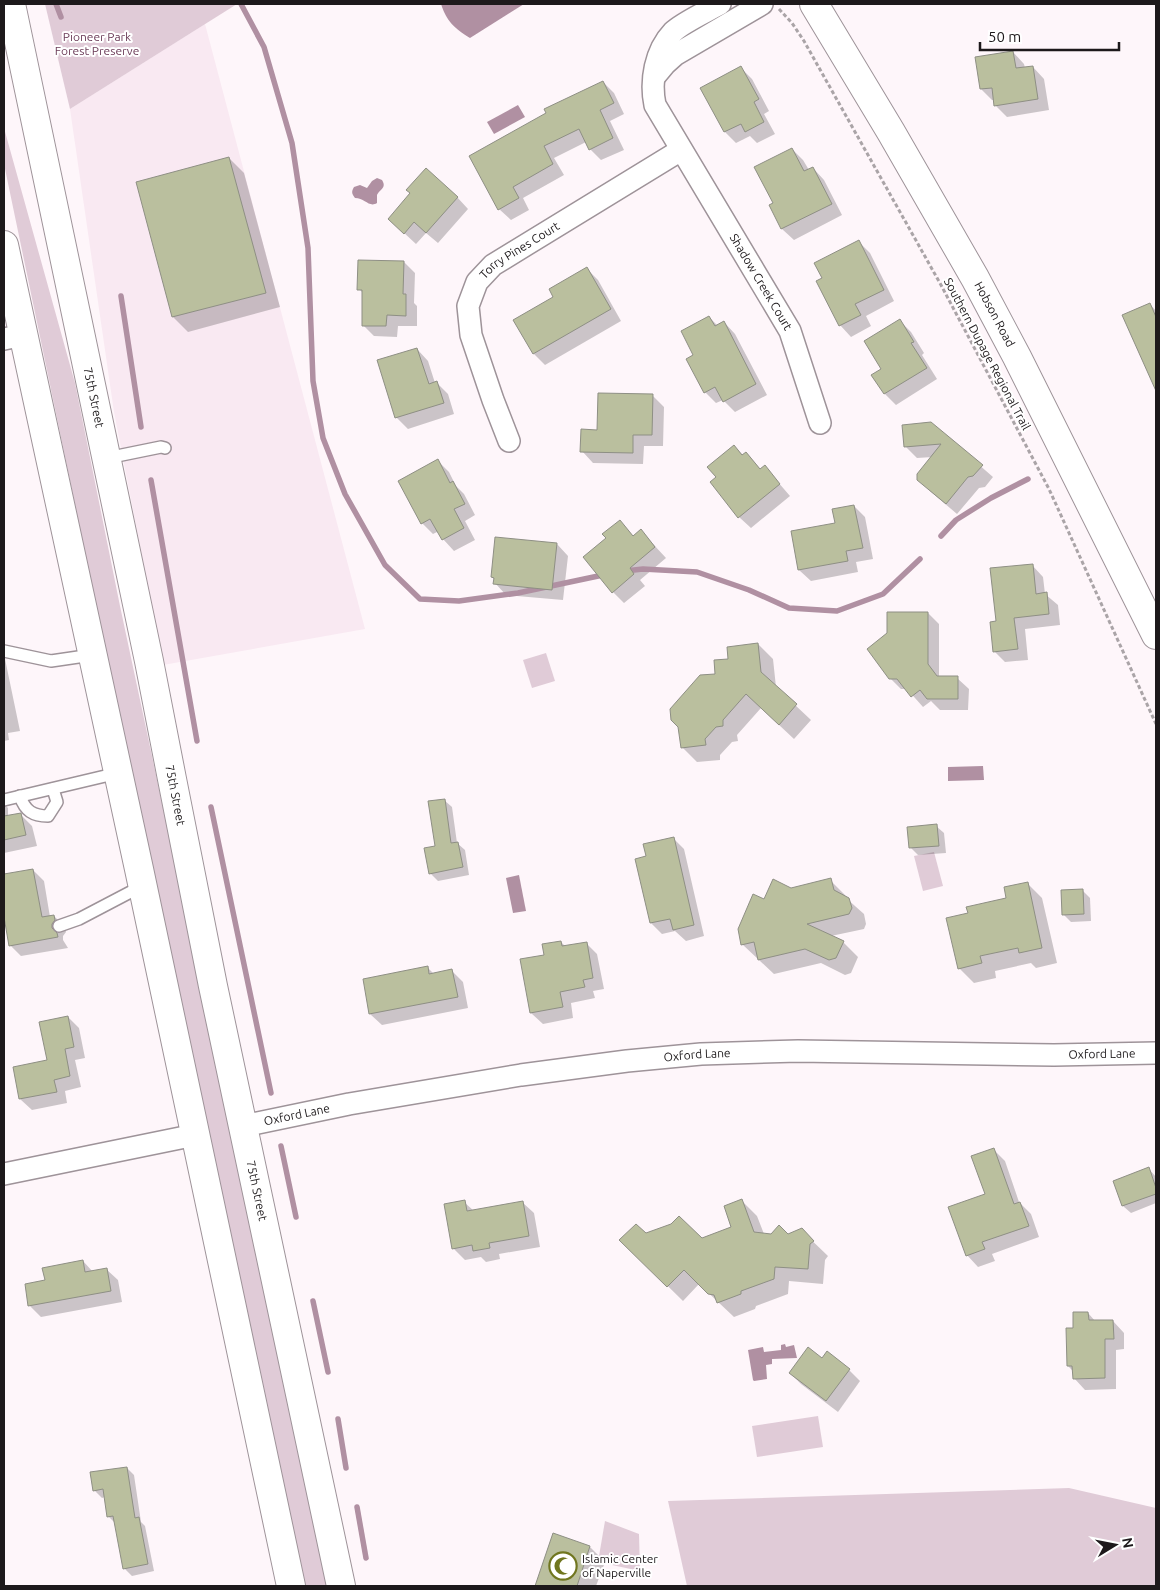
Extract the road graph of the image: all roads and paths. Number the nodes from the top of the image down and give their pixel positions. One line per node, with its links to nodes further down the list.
1 (11, 4): 12 (main road, 75th Street)
2 (720, 4): 5 (street, Shadow Creek Court)
3 (769, 4): 5 (street); 16 (path, Southern Dupage Regional Trail)
4 (814, 4): 13 (main road, Hobson Road)
5 (654, 78): 6 (street, Shadow Creek Court)
6 (682, 150): 9 (street, Shadow Creek Court); 10 (street, Torry Pines Court)
7 (4, 244): 8 (main road)
8 (13, 337): 15 (main road)
9 (820, 423)
10 (509, 442)
11 (165, 448): 12 (lane)
12 (107, 458): 24 (main road, 75th Street)
13 (1156, 635)
14 (4, 651): 15 (lane)
15 (92, 655): 17 (main road)
16 (1156, 724)
17 (118, 773): 18 (lane); 21 (main road)
18 (53, 789): 19 (lane); 19 (lane)
19 (20, 796): 20 (lane)
20 (4, 800)
21 (142, 886): 22 (lane); 25 (main road)
22 (59, 926)
23 (1156, 1052): 24 (street, Oxford Lane)
24 (243, 1126): 28 (main road, 75th Street)
25 (196, 1135): 26 (street); 27 (main road)
26 (4, 1174)
27 (291, 1586)
28 (341, 1586)

